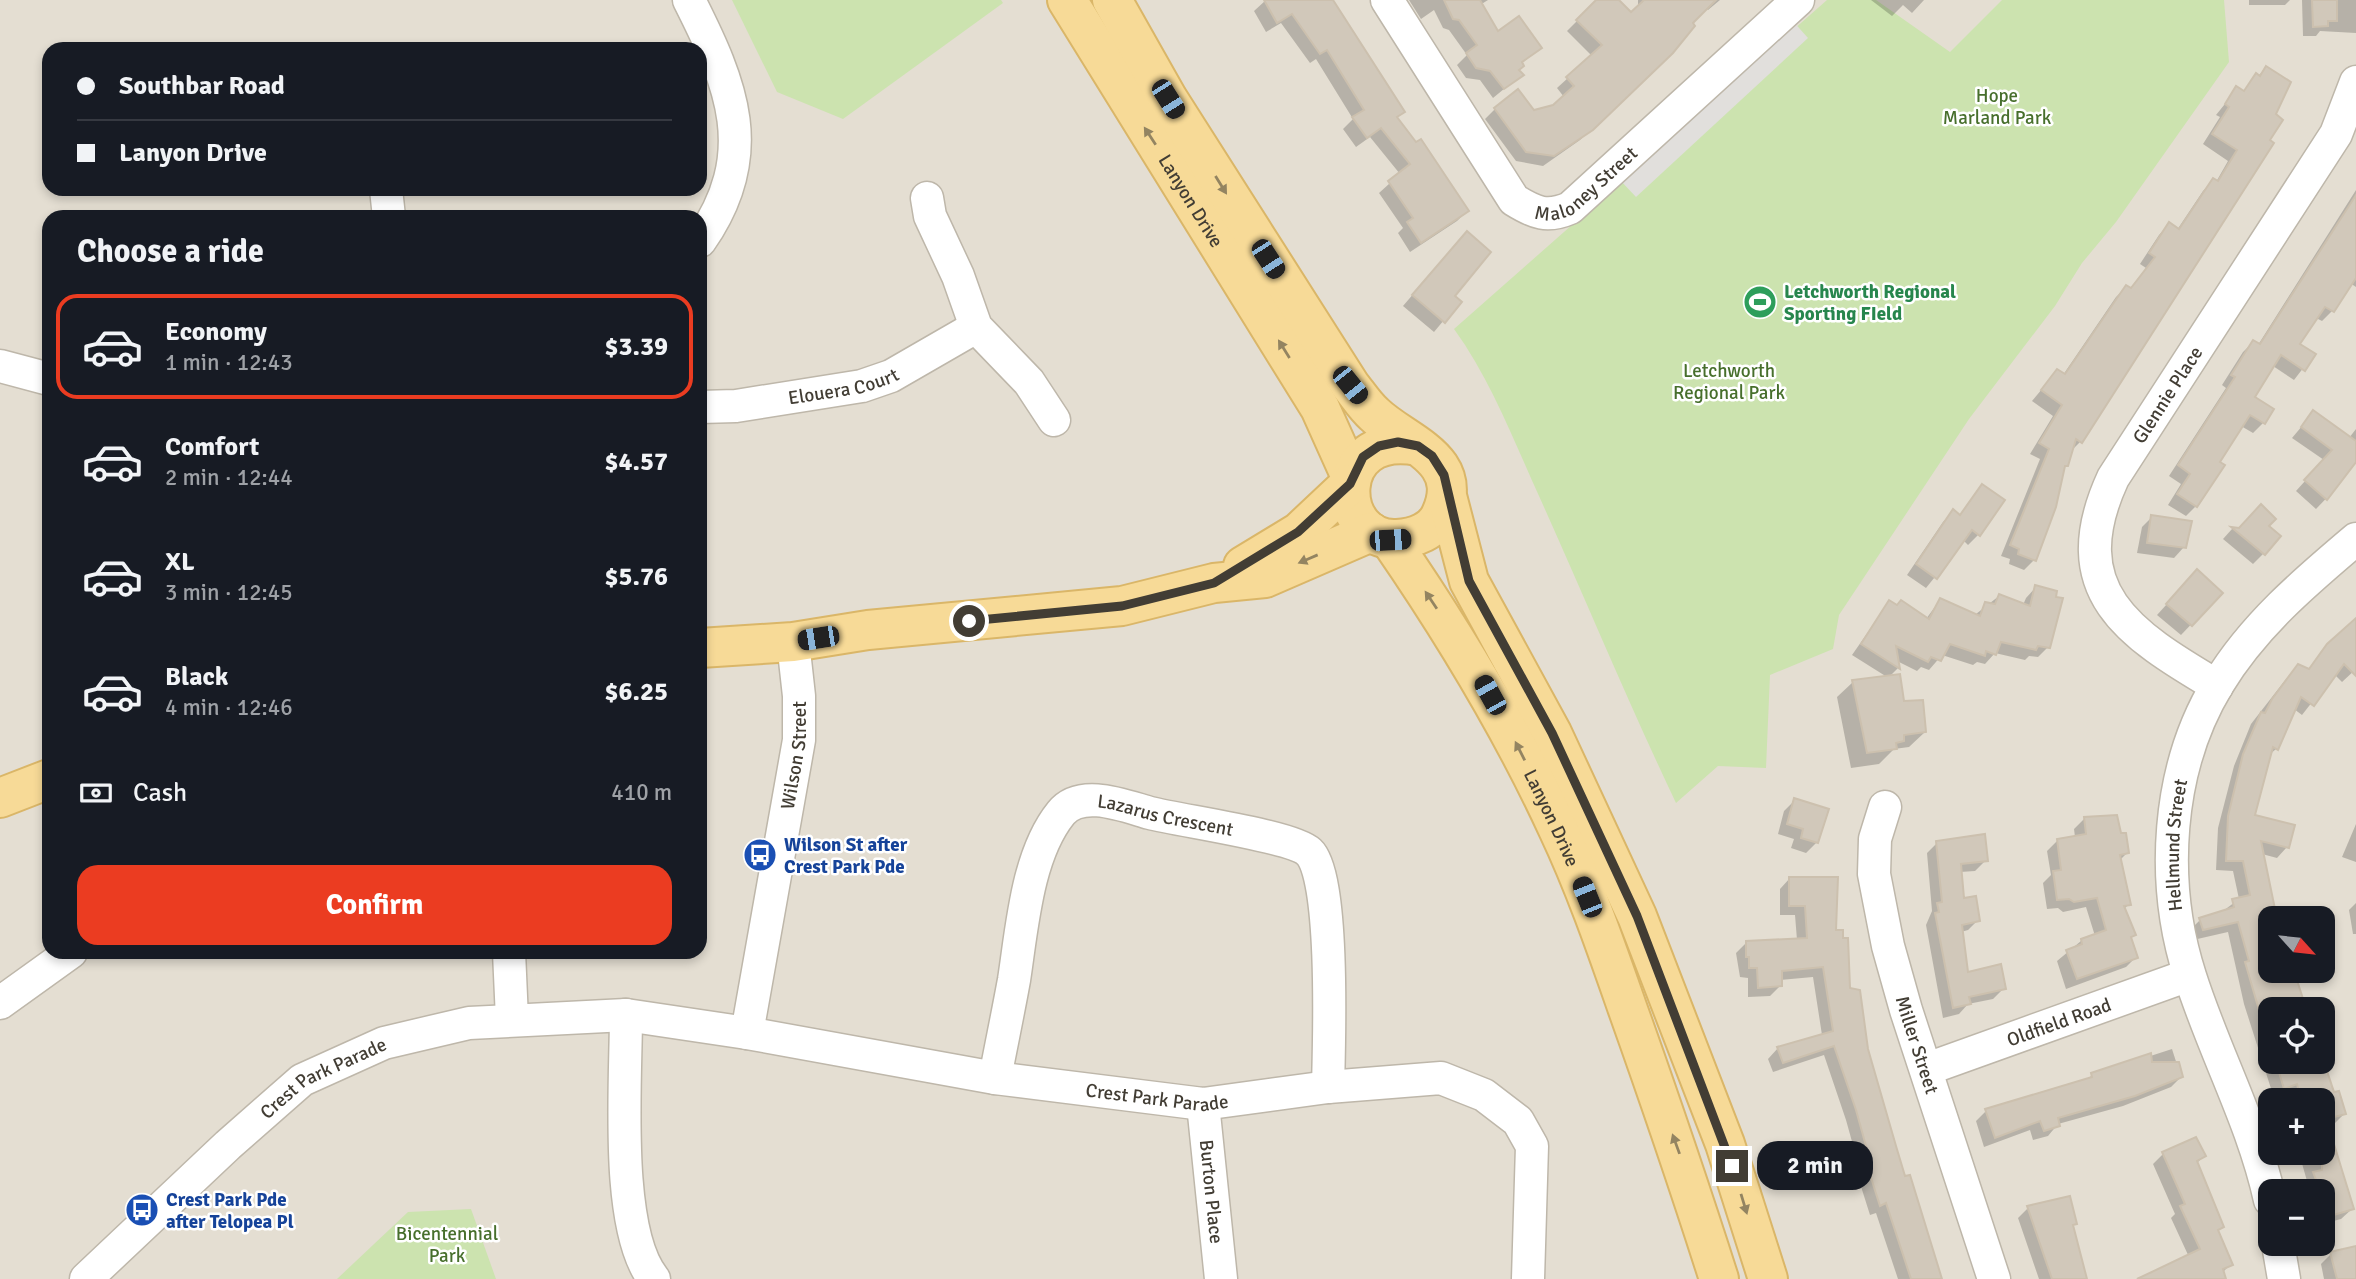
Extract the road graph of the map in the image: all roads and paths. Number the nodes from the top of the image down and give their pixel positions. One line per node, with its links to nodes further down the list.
1 (690, 0): 8 (street)
2 (1067, 0): 15 (main road, Lanyon Drive, one-way to 2)
3 (1112, 0): 14 (main road, Lanyon Drive, one-way to 14)
4 (1387, 0): 5 (street, Maloney Street)
5 (1798, 0)
6 (2356, 82): 22 (street, Glennie Place)
7 (927, 198): 9 (street)
8 (707, 227)
9 (976, 327): 12 (street, Elouera Court); 13 (street)
10 (0, 366): 11 (street)
11 (42, 377)
12 (707, 407)
13 (1054, 420)
14 (1418, 446): 15 (main road); 16 (main road)
15 (1351, 481): 17 (main road); 19 (main road)
16 (1447, 496): 17 (main road); 44 (main road, Lanyon Drive, one-way to 44)
17 (1381, 536): 19 (main road, one-way to 19); 43 (main road, Lanyon Drive, one-way to 17)
18 (2356, 539): 22 (street, Hellmund Street)
19 (1214, 583): 20 (main road)
20 (793, 642): 21 (main road); 32 (street, Wilson Street)
21 (707, 648)
22 (2217, 686): 28 (street, Hellmund Street)
23 (42, 782): 24 (main road)
24 (0, 798)
25 (1885, 807): 33 (street, Miller Street)
26 (61, 959): 29 (street)
27 (509, 959): 31 (street)
28 (2189, 975): 33 (street, Oldfield Road); 37 (street, Hellmund Street)
29 (0, 1003)
30 (626, 1015): 31 (street, Crest Park Parade); 32 (street, Crest Park Parade); 40 (street)
31 (512, 1019): 39 (street, Crest Park Parade)
32 (747, 1032): 34 (street, Crest Park Parade)
33 (1927, 1069): 45 (street, Miller Street)
34 (995, 1079): 35 (street, Lazarus Crescent); 36 (street, Crest Park Parade)
35 (1328, 1087): 36 (street, Crest Park Parade); 42 (street, Crest Park Parade)
36 (1203, 1104): 41 (street, Burton Place)
37 (2264, 1179)
38 (2280, 1256): 46 (street)
39 (86, 1279)
40 (654, 1279)
41 (1221, 1279)
42 (1528, 1279)
43 (1719, 1279)
44 (1768, 1279)
45 (1994, 1279)
46 (2284, 1279)

